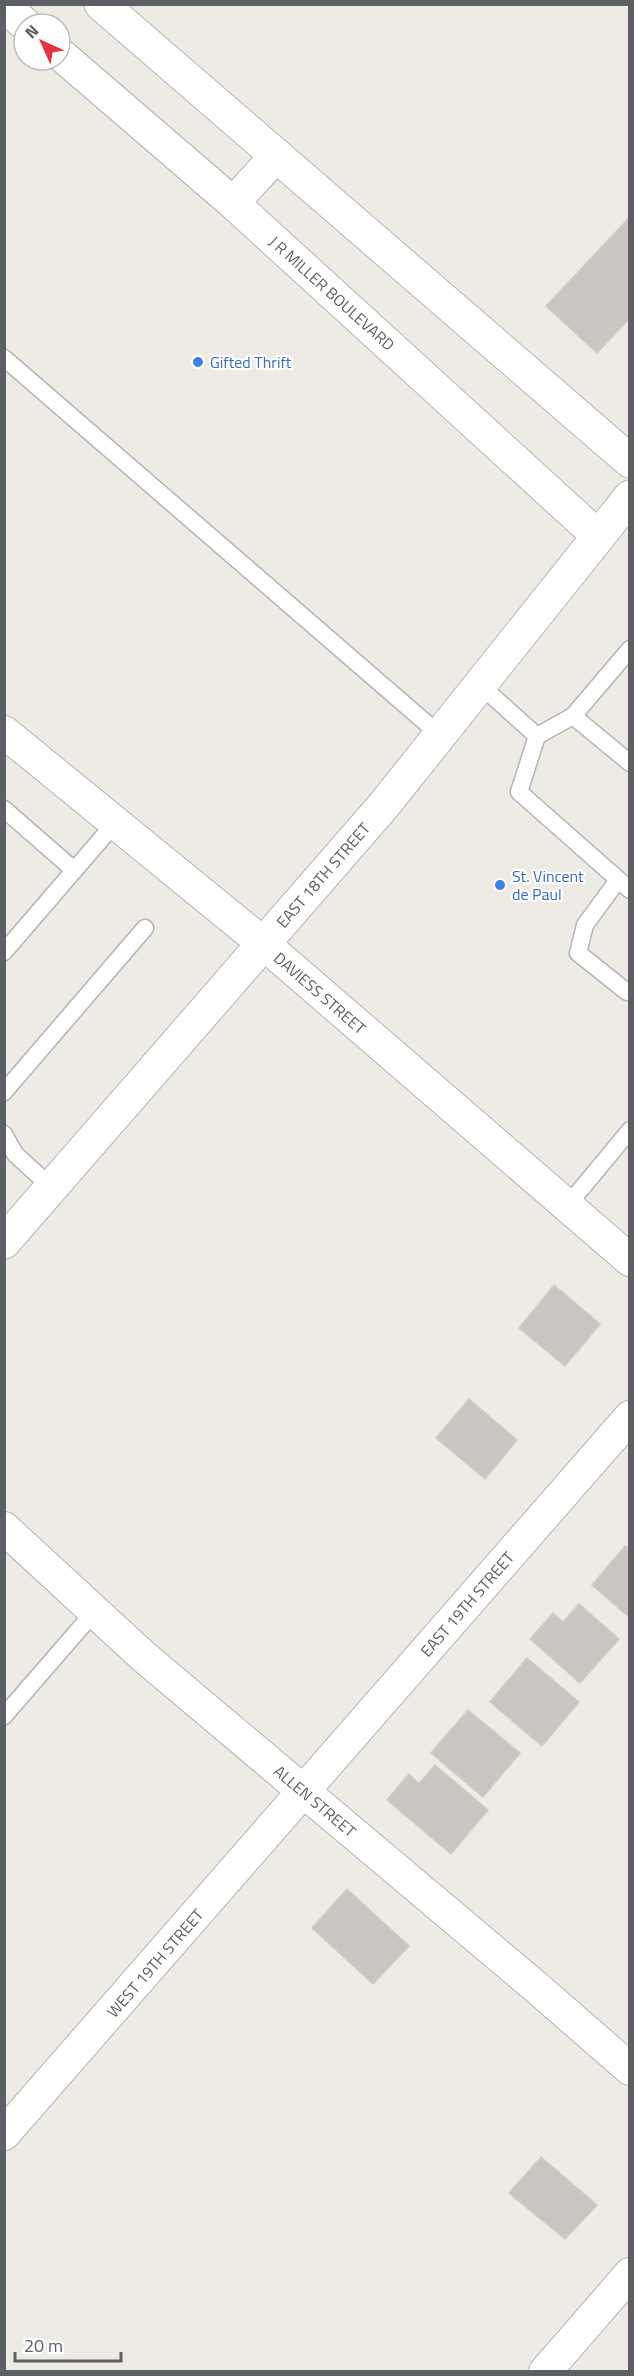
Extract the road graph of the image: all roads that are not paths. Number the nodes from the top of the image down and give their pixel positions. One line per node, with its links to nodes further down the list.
1 (101, 4): 3 (street)
2 (72, 64): 4 (street, J R MILLER BOULEVARD)
3 (276, 156): 4 (street); 6 (street)
4 (233, 203): 8 (street, J R MILLER BOULEVARD)
5 (4, 358): 13 (lane)
6 (630, 461)
7 (630, 497): 8 (street, EAST 18TH STREET)
8 (599, 537): 10 (street, EAST 18TH STREET)
9 (630, 650): 11 (lane)
10 (480, 685): 13 (street, EAST 18TH STREET); 14 (lane)
11 (573, 716): 14 (lane); 15 (lane)
12 (6, 735): 17 (street, DAVIESS STREET)
13 (440, 735): 21 (street, EAST 18TH STREET)
14 (537, 736): 19 (lane)
15 (630, 763)
16 (4, 809): 18 (lane)
17 (115, 823): 18 (lane); 21 (street, DAVIESS STREET)
18 (74, 870): 22 (lane)
19 (624, 885): 23 (lane)
20 (145, 928): 24 (lane)
21 (264, 944): 27 (street, EAST 18TH STREET); 28 (street, DAVIESS STREET)
22 (4, 952)
23 (627, 992)
24 (4, 1092)
25 (630, 1130): 28 (lane)
26 (4, 1134): 27 (lane)
27 (51, 1186): 29 (street, EAST 18TH STREET)
28 (567, 1206): 30 (street, DAVIESS STREET)
29 (4, 1242)
30 (630, 1260)
31 (630, 1417): 35 (street, EAST 19TH STREET)
32 (4, 1528): 33 (street, ALLEN STREET)
33 (95, 1611): 34 (lane); 35 (street, ALLEN STREET)
34 (4, 1716)
35 (305, 1792): 36 (street, ALLEN STREET); 37 (street, WEST 19TH STREET)
36 (630, 2069)
37 (4, 2134)
38 (630, 2274): 39 (street)
39 (545, 2372)

